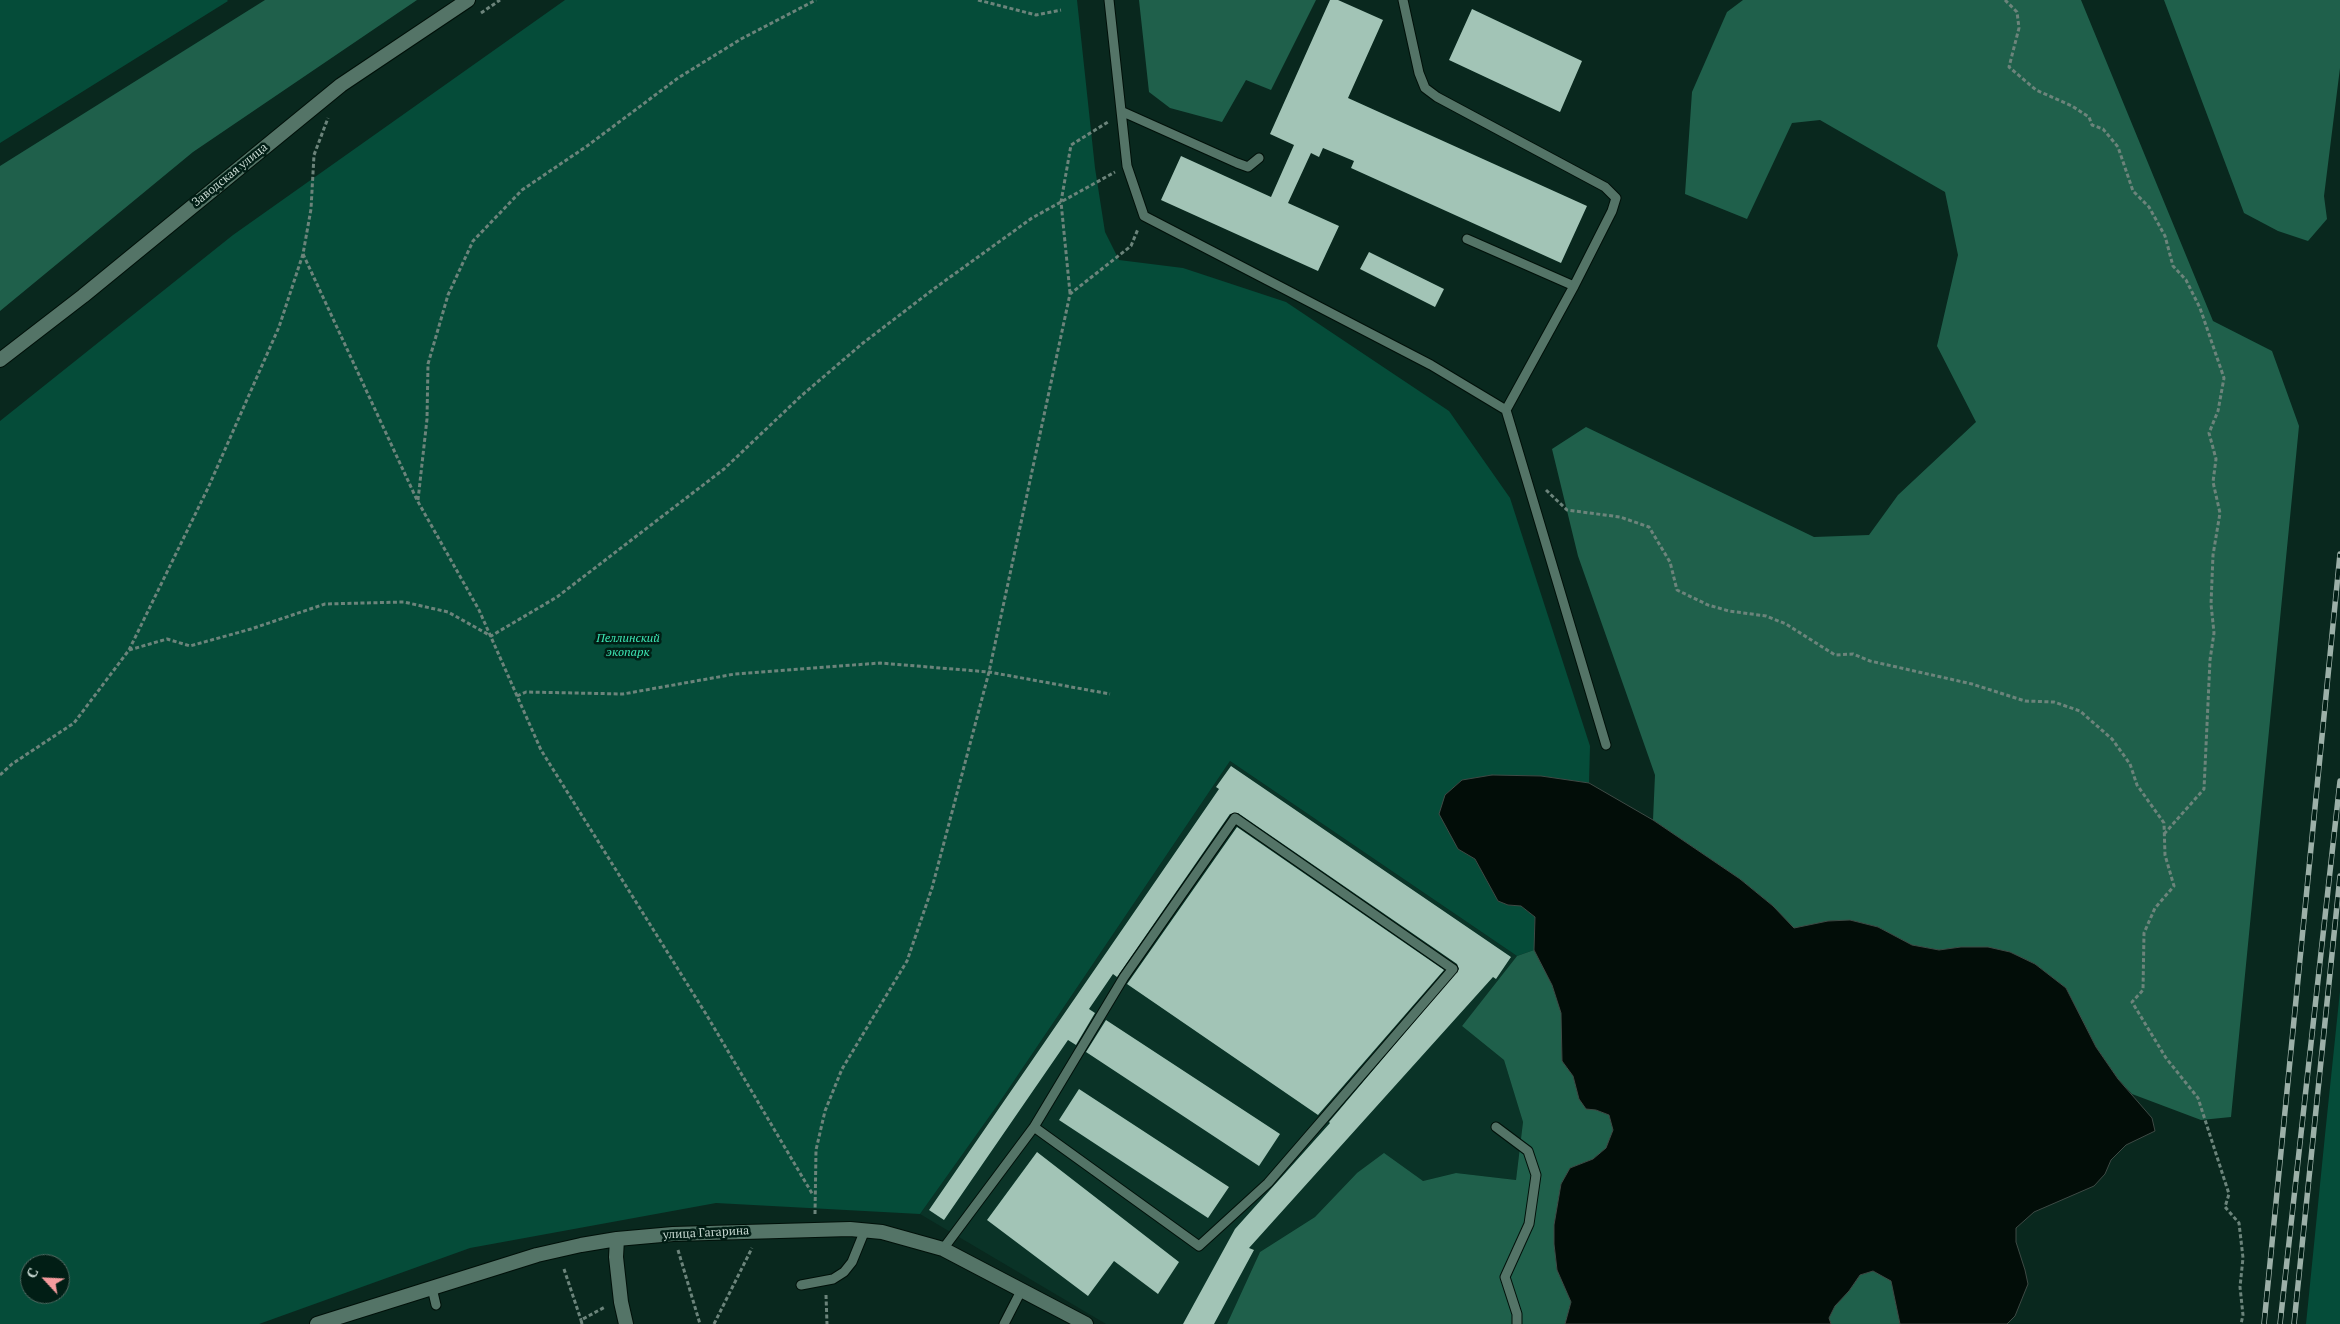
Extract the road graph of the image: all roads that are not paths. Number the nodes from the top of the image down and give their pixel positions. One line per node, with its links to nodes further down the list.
1 (468, 0): 8 (street, Заводская улица)
2 (1109, 0): 4 (lane)
3 (1404, 0): 7 (lane)
4 (1123, 112): 5 (lane); 9 (lane)
5 (1259, 158)
6 (1467, 239): 7 (lane)
7 (1574, 286): 9 (lane)
8 (0, 360)
9 (1506, 410): 10 (lane)
10 (1606, 745)
11 (1034, 1127): 11 (lane); 15 (lane)
12 (1496, 1127): 24 (lane)
13 (865, 1230): 14 (street, улица Гагарина); 15 (street, улица Гагарина); 16 (lane)
14 (617, 1239): 17 (street, улица Гагарина); 21 (street)
15 (943, 1249): 18 (street, улица Гагарина)
16 (801, 1286)
17 (432, 1288): 19 (lane); 20 (street, улица Гагарина)
18 (1022, 1289): 22 (lane); 23 (street, улица Гагарина)
19 (436, 1305)
20 (317, 1324)
21 (626, 1324)
22 (1004, 1324)
23 (1086, 1324)
24 (1517, 1324)

